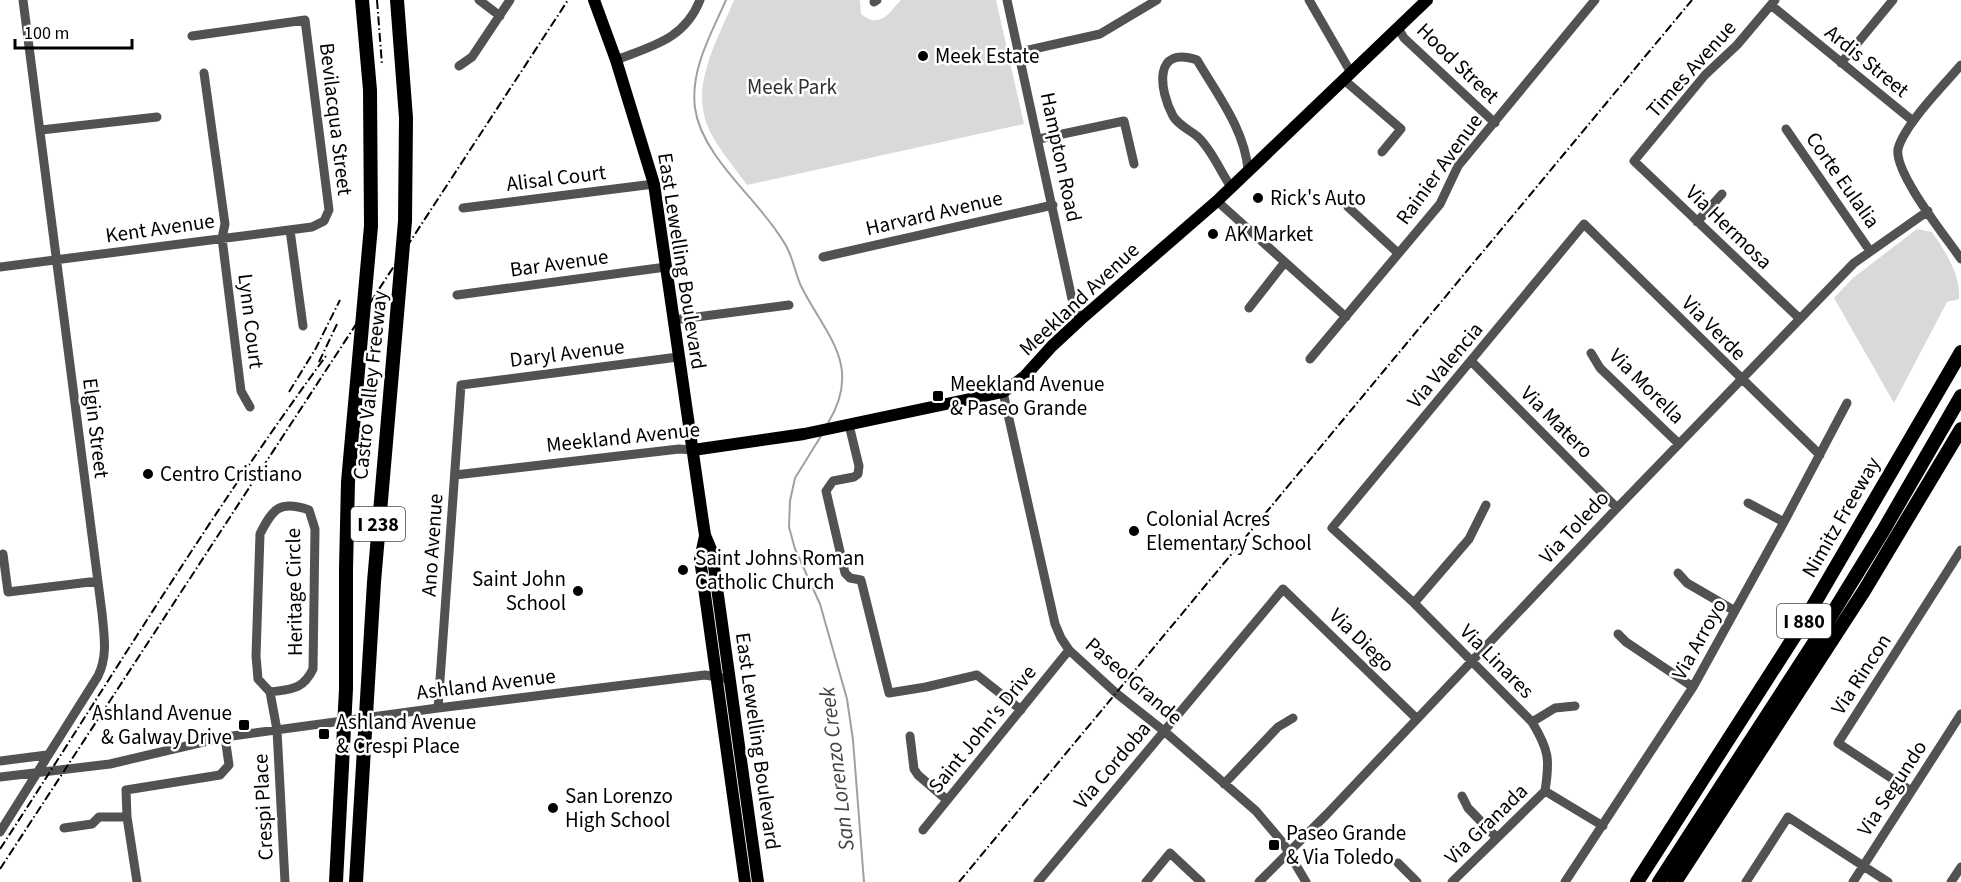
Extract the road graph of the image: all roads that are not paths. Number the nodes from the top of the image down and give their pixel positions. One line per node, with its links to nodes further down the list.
1 (23, 0): 29 (street, Elgin Street)
2 (362, 0): 135 (highway, Castro Valley Freeway / I 238)
3 (397, 0): 136 (highway, Castro Valley Freeway / I 238)
4 (479, 0): 15 (street)
5 (510, 0): 15 (street)
6 (594, 0): 19 (main road, East Lewelling Boulevard)
7 (700, 0): 19 (street)
8 (1007, 0): 18 (street, Hampton Road)
9 (1157, 0): 18 (street)
10 (1309, 0): 24 (street)
11 (1427, 0): 16 (main road, Meekland Avenue)
12 (1595, 0): 27 (street, Rainier Avenue)
13 (1893, 0): 20 (street)
14 (1773, 2): 20 (street, Ardis Street); 32 (street, Times Avenue)
15 (500, 16): 22 (street)
16 (1398, 28): 24 (main road, Meekland Avenue); 27 (street, Hood Street)
17 (192, 36): 43 (street, Bevilacqua Street)
18 (1020, 52): 30 (street, Hampton Road)
19 (616, 60): 35 (main road, East Lewelling Boulevard)
20 (1841, 63): 26 (street, Ardis Street)
21 (1961, 65): 26 (street)
22 (459, 66)
23 (204, 73): 47 (street, Lynn Court)
24 (1347, 75): 31 (street); 34 (main road, Meekland Avenue)
25 (156, 117): 29 (street)
26 (1913, 122): 42 (street)
27 (1495, 123): 49 (street, Rainier Avenue)
28 (1786, 129): 48 (street, Corte Eulalia)
29 (41, 130): 51 (street, Elgin Street)
30 (1039, 140): 33 (street); 40 (street, Hampton Road)
31 (1382, 152)
32 (1634, 161): 44 (street, Via Hermosa)
33 (1134, 164)
34 (1248, 170): 36 (main road, Meekland Avenue); 36 (street)
35 (654, 184): 41 (street, Alisal Court); 55 (main road, East Lewelling Boulevard)
36 (1231, 187): 39 (main road, Meekland Avenue)
37 (1722, 194): 44 (street)
38 (1346, 197): 49 (street)
39 (1217, 201): 53 (street); 62 (main road, Meekland Avenue)
40 (1053, 205): 50 (street, Harvard Avenue); 62 (street, Hampton Road)
41 (463, 208)
42 (1928, 211): 48 (street, Via Toledo); 52 (street)
43 (324, 221): 46 (street, Kent Avenue)
44 (1697, 222): 60 (street, Via Hermosa)
45 (1584, 224): 68 (street, Via Valencia); 69 (street, Via Verde)
46 (290, 230): 47 (street, Kent Avenue); 63 (street)
47 (222, 238): 51 (street, Kent Avenue); 74 (street, Lynn Court)
48 (1870, 251): 60 (street, Via Toledo)
49 (1398, 253): 59 (street, Rainier Avenue)
50 (823, 257)
51 (56, 259): 54 (street, Kent Avenue); 91 (street, Elgin Street)
52 (1961, 259)
53 (1285, 262): 58 (street); 59 (street)
54 (0, 267)
55 (666, 267): 56 (street, Bar Avenue); 61 (main road, East Lewelling Boulevard)
56 (457, 295)
57 (789, 305): 61 (street)
58 (1249, 308)
59 (1346, 317): 67 (street, Rainier Avenue)
60 (1800, 319): 69 (street, Via Toledo)
61 (673, 320): 66 (main road, East Lewelling Boulevard)
62 (1080, 320): 71 (main road, Meekland Avenue)
63 (303, 326)
64 (1961, 352): 145 (highway, Nimitz Freeway / I 880)
65 (1591, 354): 78 (street, Via Morella)
66 (678, 357): 70 (street, Daryl Avenue); 79 (main road, East Lewelling Boulevard)
67 (1310, 359)
68 (1472, 362): 84 (street, Via Matero); 86 (street, Via Valencia)
69 (1741, 380): 78 (street, Via Toledo); 80 (street, Via Verde)
70 (460, 385): 81 (street, Ano Avenue)
71 (1003, 392): 75 (main road, Meekland Avenue); 96 (street, Paseo Grande)
72 (1961, 396): 77 (highway, I 880)
73 (1847, 404): 80 (street, Via Arroyo)
74 (250, 407)
75 (844, 426): 79 (main road, Meekland Avenue); 104 (street)
76 (1961, 427): 77 (highway); 147 (highway, I 880)
77 (1935, 442): 146 (highway, I 880)
78 (1679, 444): 84 (street, Via Toledo)
79 (693, 450): 81 (street, Meekland Avenue); 87 (main road, East Lewelling Boulevard)
80 (1820, 455): 85 (street, Via Arroyo)
81 (456, 475): 103 (street, Ano Avenue)
82 (1748, 503): 85 (street)
83 (1486, 505): 93 (street)
84 (1617, 508): 97 (street, Via Toledo)
85 (1784, 522): 94 (street, Via Arroyo)
86 (1332, 528): 93 (street, Via Linares)
87 (705, 535): 98 (main road, East Lewelling Boulevard); 99 (main road, East Lewelling Boulevard)
88 (1961, 550): 118 (street, Via Rincon)
89 (3, 554): 91 (street)
90 (1678, 573): 94 (street)
91 (98, 581): 113 (street, Elgin Street)
92 (1282, 588): 107 (street, Via Diego); 110 (street, Via Cordoba)
93 (1414, 603): 97 (street, Via Linares)
94 (1735, 611): 100 (street, Via Arroyo)
95 (1618, 634): 100 (street)
96 (1069, 650): 104 (street, Saint John's Drive); 110 (street, Paseo Grande)
97 (1472, 663): 107 (street, Via Toledo); 108 (street, Via Linares)
98 (716, 677): 99 (street, Ashland Avenue); 103 (street, Ashland Avenue); 132 (main road, East Lewelling Boulevard)
99 (729, 679): 131 (main road, East Lewelling Boulevard)
100 (1693, 687): 122 (street, Via Arroyo)
101 (270, 692): 101 (street, Heritage Circle); 109 (street, Heritage Circle)
102 (1575, 706): 108 (street)
103 (438, 708): 109 (street, Ashland Avenue)
104 (1021, 710): 120 (street, Saint John's Drive)
105 (1961, 714): 118 (street, Via Segundo)
106 (1293, 718): 116 (street)
107 (1416, 718): 127 (street, Via Toledo)
108 (1532, 722): 117 (street, Via Linares)
109 (277, 730): 112 (street, Ashland Avenue); 134 (street, Crespi Place)
110 (1164, 731): 116 (street, Paseo Grande); 137 (street, Via Cordoba)
111 (910, 736): 120 (street)
112 (225, 737): 115 (street, Ashland Avenue); 121 (street)
113 (46, 757): 114 (street); 125 (street, Elgin Street)
114 (0, 760)
115 (0, 777)
116 (1224, 784): 127 (street, Paseo Grande)
117 (1545, 791): 122 (street); 126 (street, Via Granada)
118 (1911, 791): 129 (street, Via Segundo)
119 (1462, 796): 126 (street)
120 (947, 800): 124 (street, Saint John's Drive)
121 (127, 817): 123 (street); 133 (street)
122 (1603, 826): 144 (street, Via Arroyo)
123 (64, 828)
124 (922, 830)
125 (0, 832)
126 (1496, 837): 143 (street, Via Granada)
127 (1289, 853): 140 (street, Via Toledo); 141 (street, Paseo Grande)
128 (1398, 863): 142 (street)
129 (1863, 866): 148 (street); 149 (street, Via Segundo); 150 (street)
130 (1961, 867): 151 (street)
131 (758, 878): 132 (main road)
132 (745, 880)
133 (137, 882)
134 (285, 882)
135 (336, 882)
136 (356, 882)
137 (1038, 882)
138 (1146, 882): 139 (street)
139 (1201, 882)
140 (1259, 882)
141 (1306, 882)
142 (1417, 882)
143 (1452, 882)
144 (1566, 882)
145 (1636, 882)
146 (1659, 882)
147 (1675, 882)
148 (1746, 882)
149 (1853, 882)
150 (1888, 882)
151 (1951, 882)

